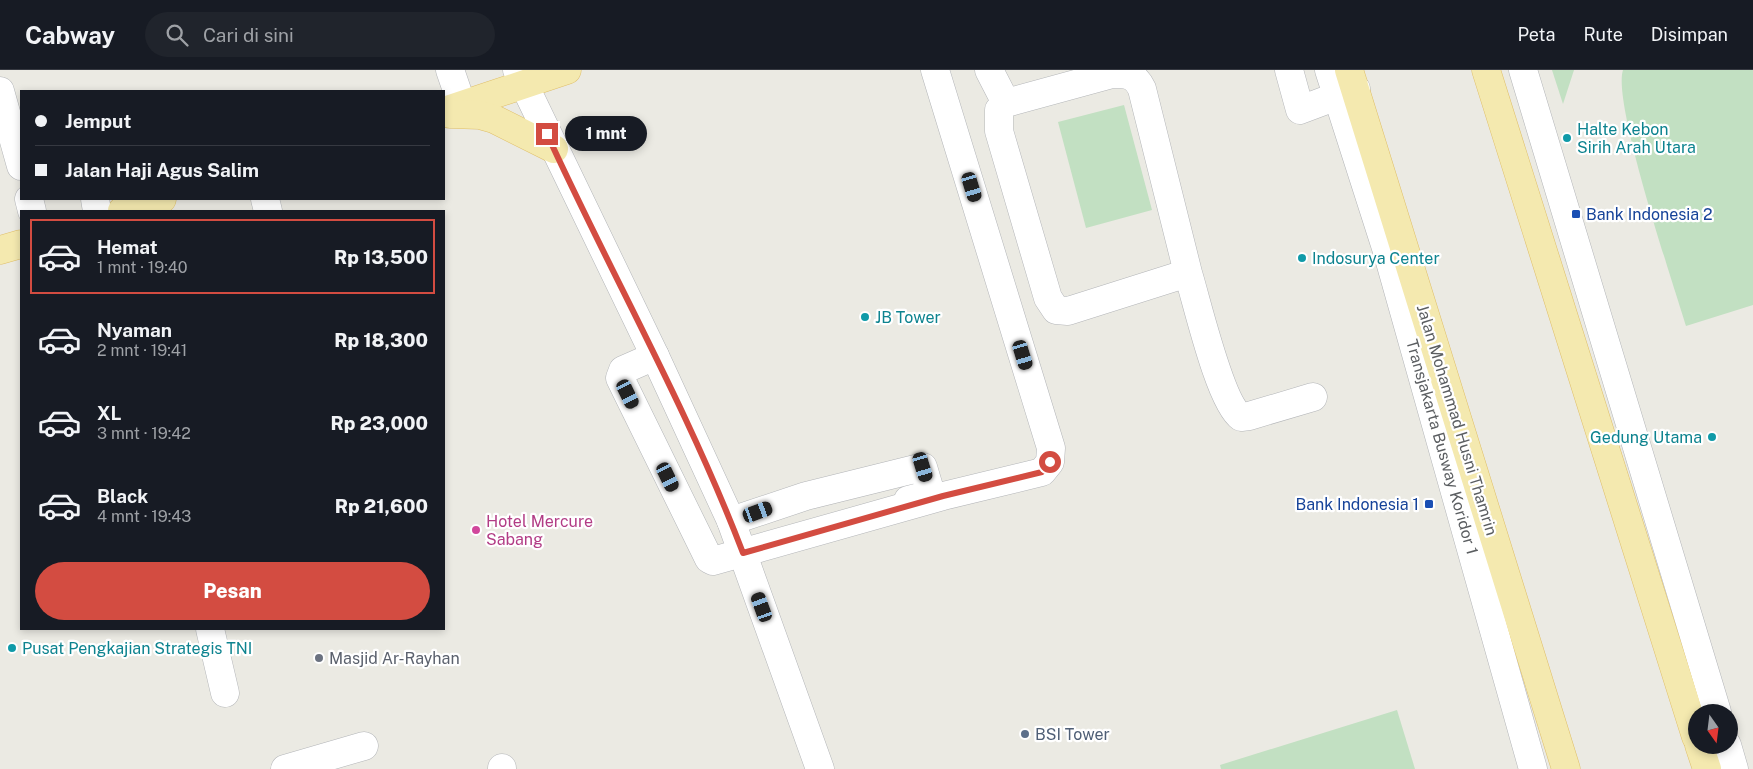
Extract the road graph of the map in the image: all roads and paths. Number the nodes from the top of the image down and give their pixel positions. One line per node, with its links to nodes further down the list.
1 (450, 70): 13 (street)
2 (567, 70): 9 (main road)
3 (935, 70): 24 (street)
4 (989, 70): 12 (street)
5 (1289, 70): 10 (street)
6 (1329, 70): 10 (street, Transjakarta Busway Koridor 1)
7 (1486, 70): 29 (main road)
8 (1523, 70): 28 (street)
9 (520, 77): 13 (main road); 14 (street)
10 (1348, 85): 35 (street, Transjakarta Busway Koridor 1); 36 (main road, Jalan Mohammad Husni Thamrin)
11 (0, 91): 15 (street)
12 (1006, 103): 20 (street); 20 (street)
13 (450, 110): 14 (main road)
14 (554, 149): 21 (street)
15 (20, 162)
16 (159, 200): 17 (main road)
17 (125, 210)
18 (20, 244): 19 (main road)
19 (0, 250)
20 (1188, 273): 22 (street)
21 (655, 356): 23 (street); 25 (street)
22 (1313, 397)
23 (731, 521): 24 (street); 25 (street)
24 (812, 533): 25 (street)
25 (743, 553): 34 (street)
26 (210, 630): 27 (street)
27 (225, 693)
28 (1715, 704)
29 (1688, 712)
30 (364, 746): 33 (street)
31 (1702, 754): 37 (main road)
32 (1730, 754): 38 (street)
33 (285, 769)
34 (820, 769)
35 (1533, 769)
36 (1566, 769)
37 (1706, 769)
38 (1734, 769)

